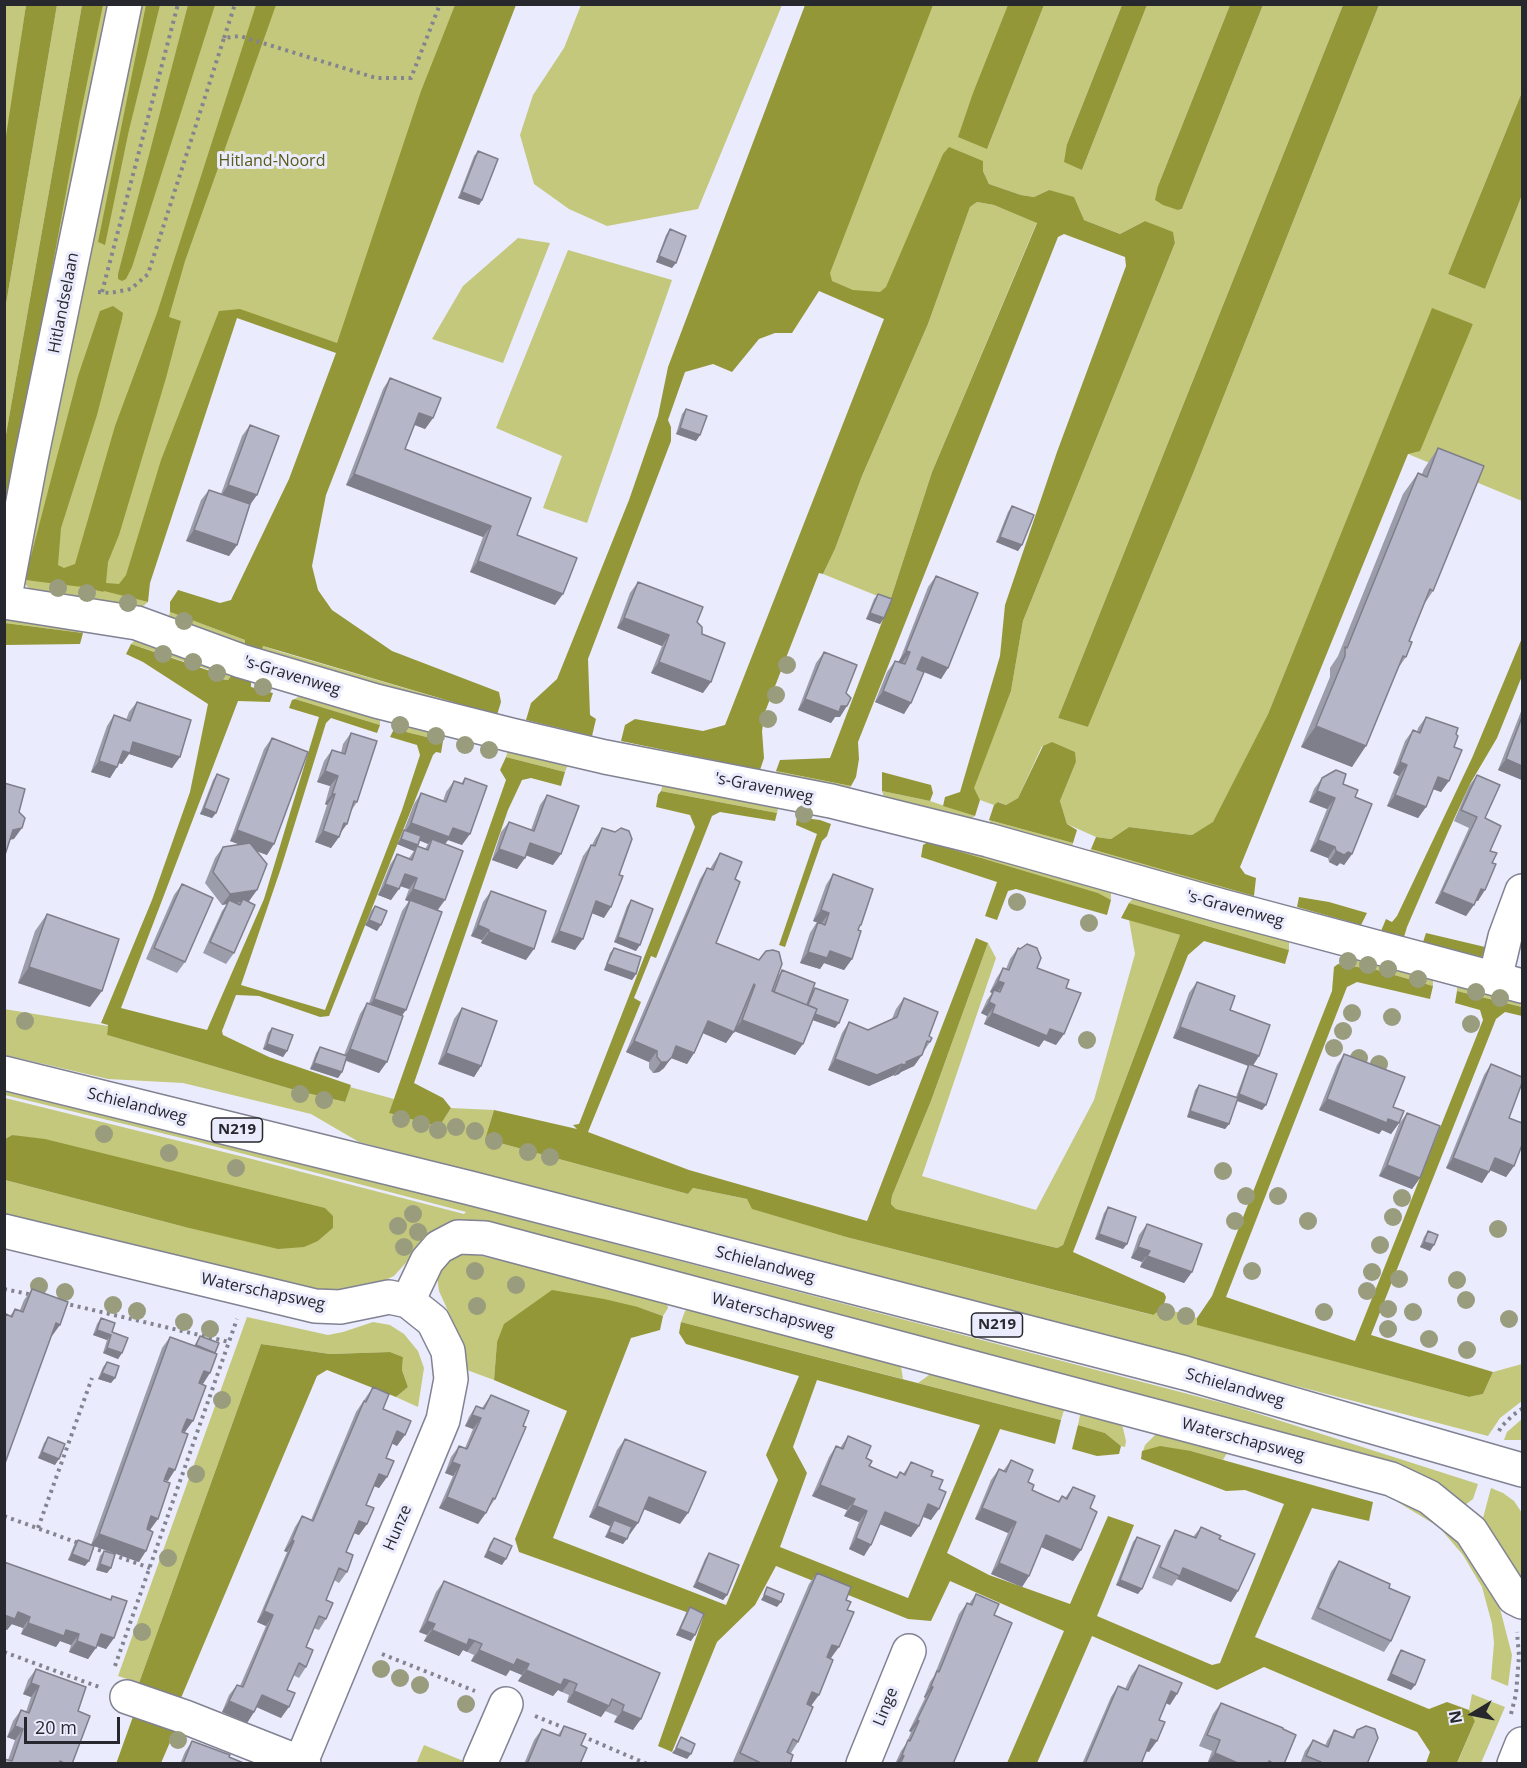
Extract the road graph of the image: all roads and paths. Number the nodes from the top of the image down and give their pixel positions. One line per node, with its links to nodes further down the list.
1 (125, 4): 6 (street, Hitlandselaan)
2 (178, 4): 7 (path)
3 (235, 4): 5 (path)
4 (440, 4): 5 (path)
5 (225, 38): 7 (path)
6 (68, 286): 7 (path); 8 (street, Hitlandselaan)
7 (102, 292)
8 (8, 584): 10 (street, 's-Gravenweg)
9 (1522, 891): 10 (street)
10 (1509, 982)
11 (4, 1073): 20 (street, Schielandweg / N219)
12 (4, 1230): 14 (street, Waterschapsweg)
13 (4, 1289): 15 (path)
14 (247, 1290): 16 (street, Waterschapsweg); 18 (path)
15 (38, 1297)
16 (408, 1301): 24 (street, Waterschapsweg); 31 (street, Hunze)
17 (61, 1302): 18 (path)
18 (229, 1342): 23 (path)
19 (92, 1378): 22 (path)
20 (1522, 1470)
21 (4, 1516): 22 (path)
22 (38, 1528): 23 (path)
23 (150, 1568): 27 (path)
24 (1518, 1600): 29 (path)
25 (909, 1651): 34 (street, Linge)
26 (4, 1653): 27 (path)
27 (117, 1693): 31 (street, Hunze)
28 (506, 1704): 32 (street)
29 (1516, 1730): 35 (street)
30 (630, 1756): 33 (path)
31 (302, 1763)
32 (480, 1764)
33 (647, 1764)
34 (863, 1764)
35 (1514, 1764)

